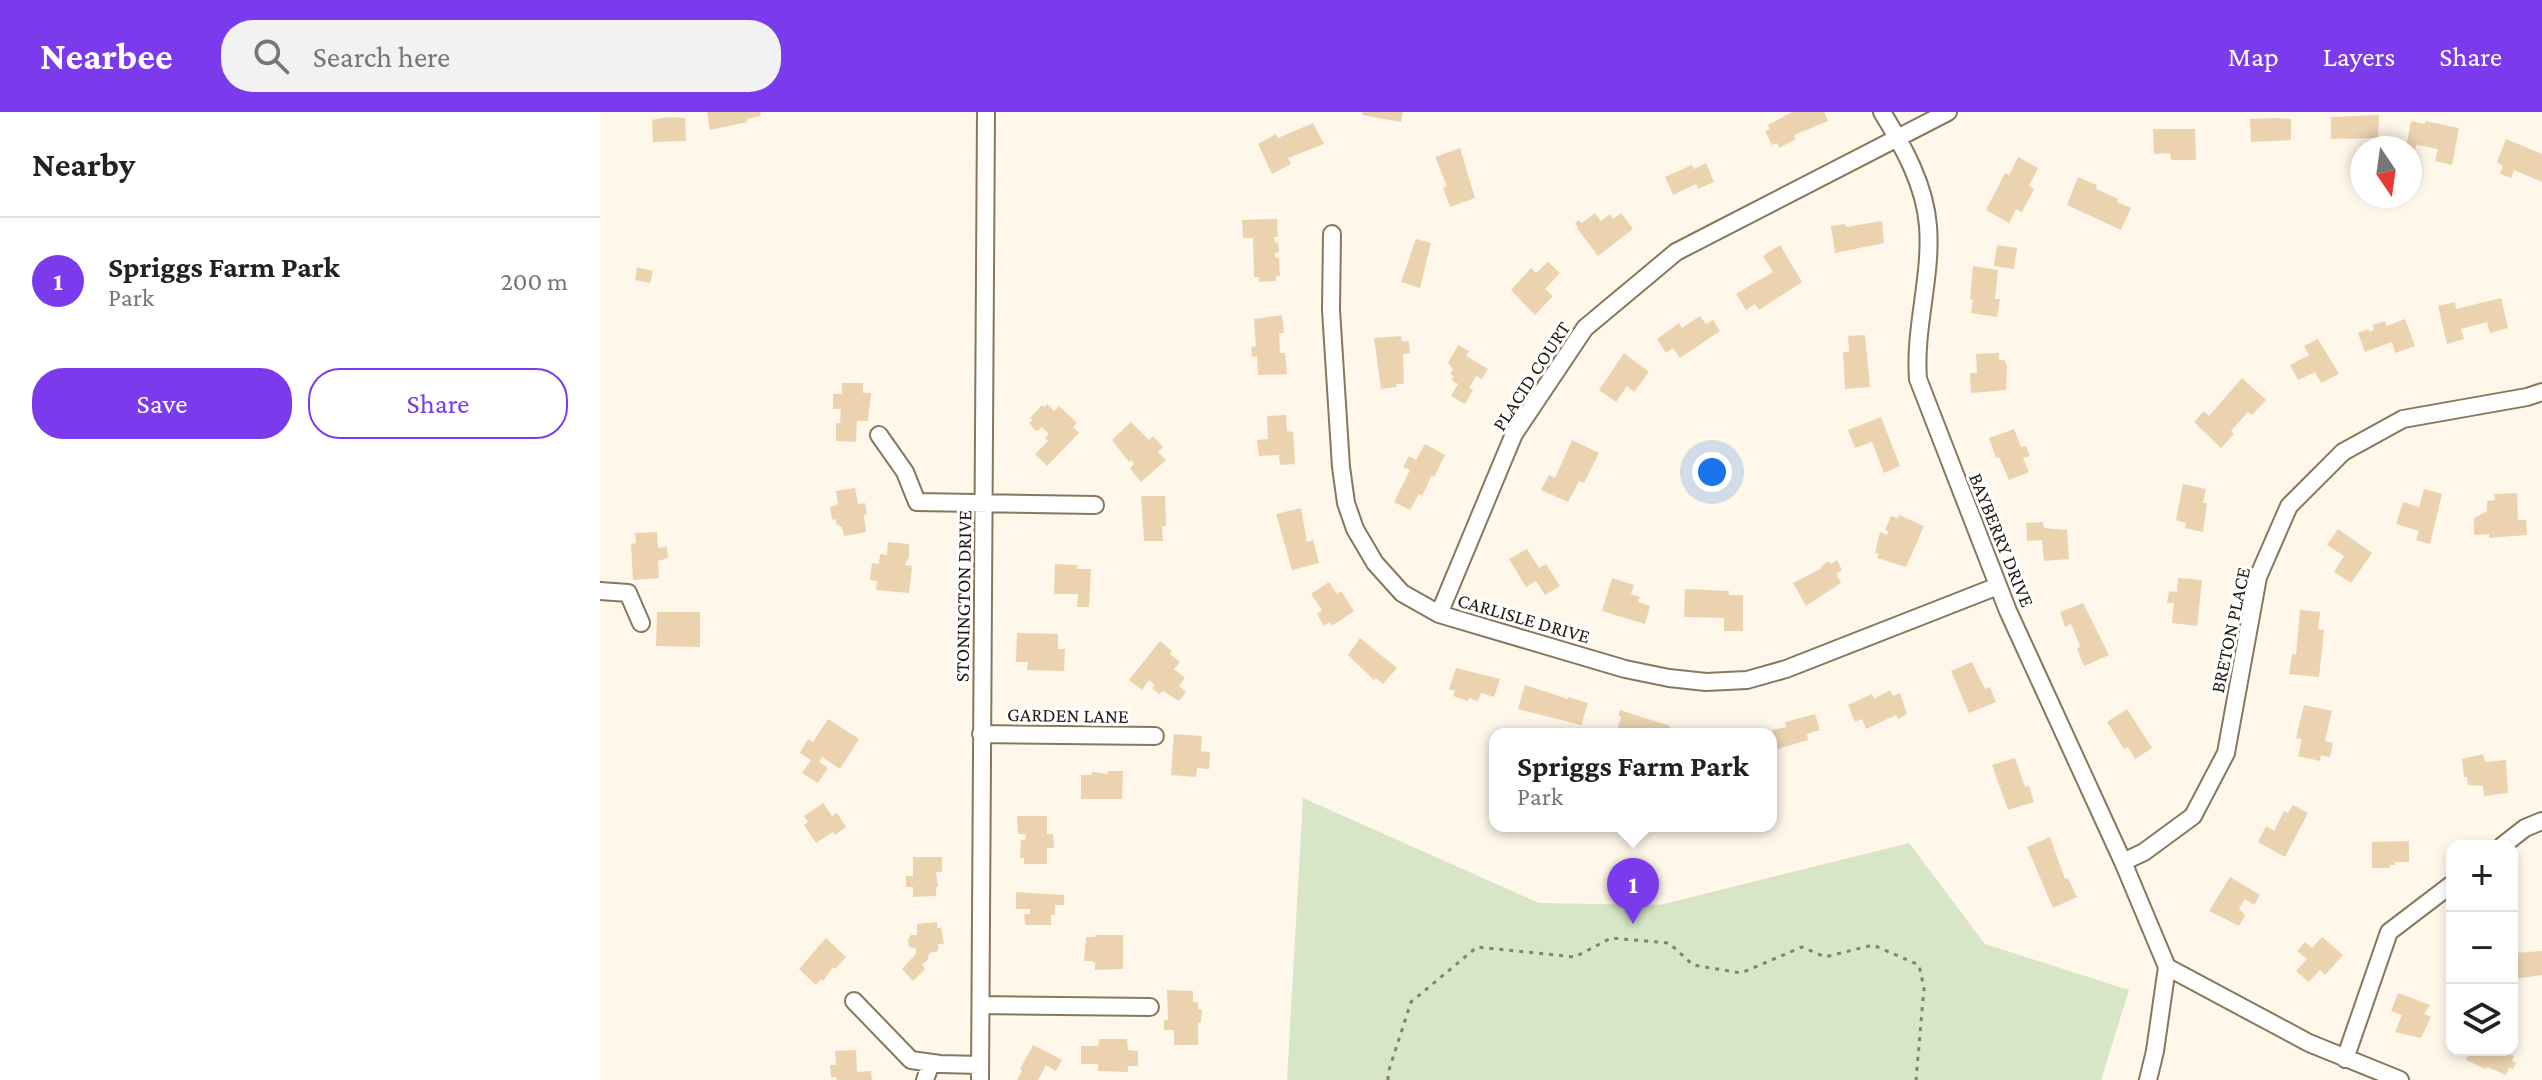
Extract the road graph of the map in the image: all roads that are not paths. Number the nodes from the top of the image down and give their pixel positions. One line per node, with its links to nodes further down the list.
1 (986, 112): 8 (street, STONINGTON DRIVE)
2 (1882, 112): 4 (street, BAYBERRY DRIVE)
3 (1948, 112): 4 (street, PLACID COURT)
4 (1898, 138): 10 (street, BAYBERRY DRIVE); 12 (street, PLACID COURT)
5 (1332, 234): 12 (street, CARLISLE DRIVE)
6 (2542, 392): 18 (street, BRETON PLACE)
7 (879, 435): 8 (street)
8 (985, 503): 9 (street); 14 (street, STONINGTON DRIVE)
9 (1095, 505)
10 (1998, 586): 12 (street, CARLISLE DRIVE); 18 (street, BAYBERRY DRIVE)
11 (600, 591): 13 (street)
12 (1439, 614)
13 (641, 623)
14 (981, 734): 15 (street, GARDEN LANE); 22 (street, STONINGTON DRIVE)
15 (1155, 736)
16 (2542, 821): 17 (street)
17 (2510, 840)
18 (2123, 862): 20 (street, BAYBERRY DRIVE)
19 (2446, 889): 24 (street)
20 (2167, 967): 24 (street); 28 (street)
21 (854, 1001): 25 (street)
22 (981, 1005): 23 (street); 26 (street, STONINGTON DRIVE)
23 (1150, 1007)
24 (2345, 1059): 29 (street)
25 (931, 1063): 26 (street); 27 (street)
26 (980, 1072)
27 (925, 1080)
28 (2148, 1080)
29 (2400, 1080)

